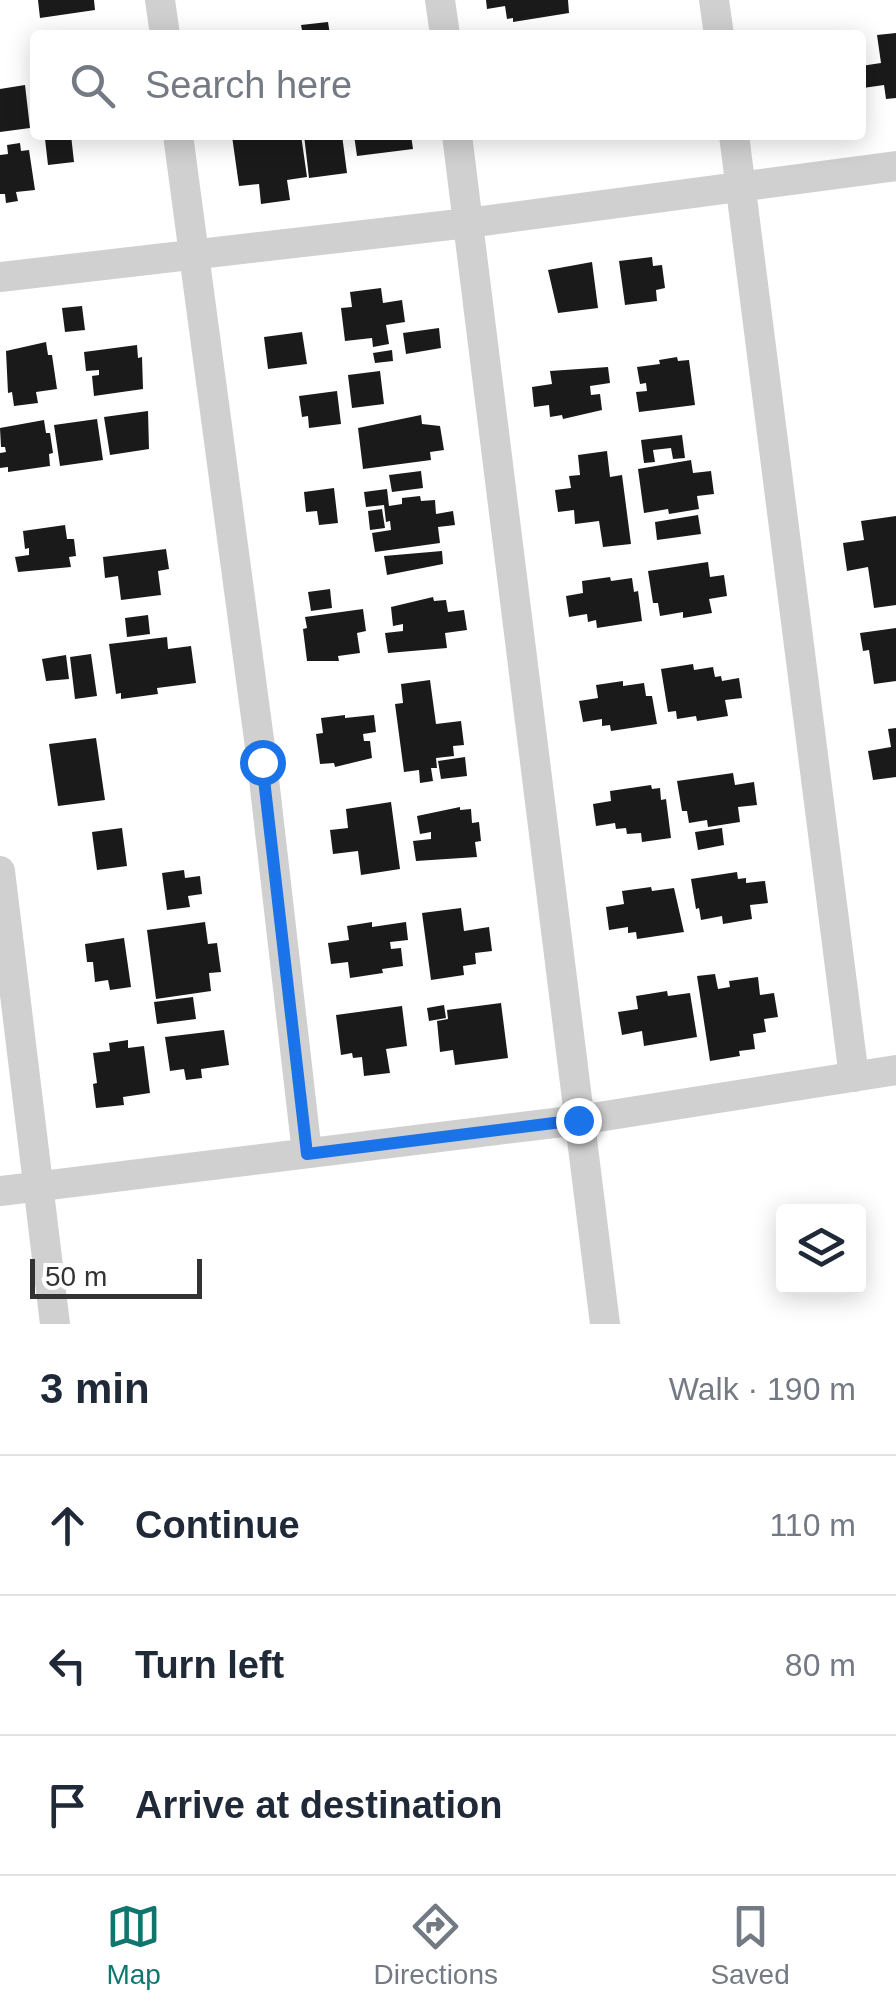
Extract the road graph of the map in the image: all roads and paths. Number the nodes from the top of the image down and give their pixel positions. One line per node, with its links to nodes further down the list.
1 (160, 0): 4 (street)
2 (440, 0): 5 (street)
3 (714, 0): 6 (street)
4 (164, 30)
5 (444, 30)
6 (718, 30)
7 (179, 140): 13 (street)
8 (458, 140): 12 (street)
9 (735, 140): 11 (street)
10 (896, 166): 11 (street)
11 (741, 185): 12 (street); 17 (street)
12 (468, 223): 13 (street); 18 (street)
13 (194, 255): 14 (street); 19 (street)
14 (0, 277)
15 (0, 871): 20 (street)
16 (896, 1070): 17 (street)
17 (854, 1077): 18 (street)
18 (578, 1120): 19 (street); 23 (street)
19 (307, 1154): 20 (street)
20 (39, 1188): 21 (street); 22 (street)
21 (0, 1191)
22 (55, 1324)
23 (605, 1324)

